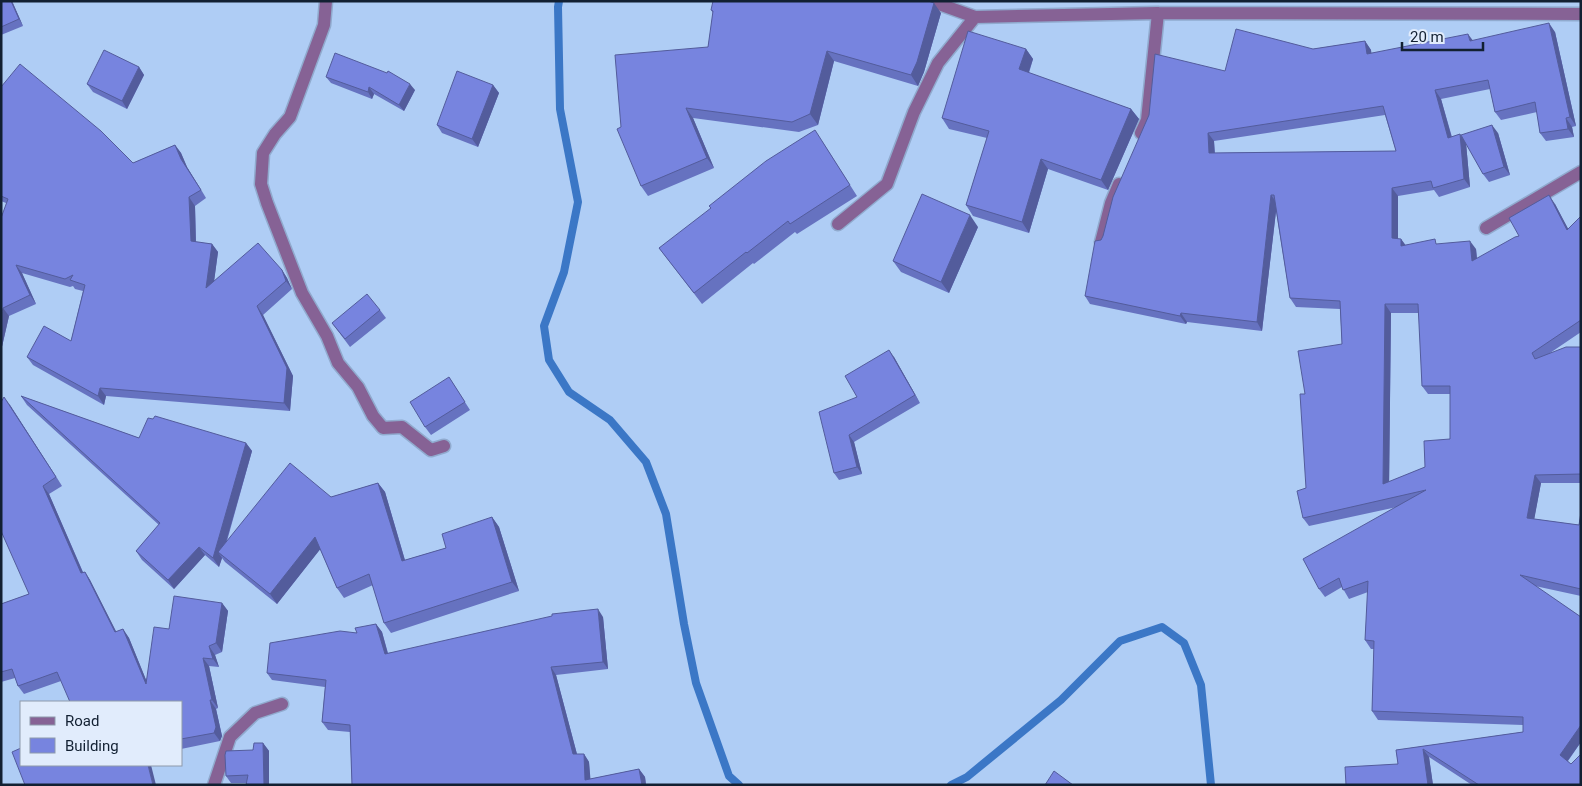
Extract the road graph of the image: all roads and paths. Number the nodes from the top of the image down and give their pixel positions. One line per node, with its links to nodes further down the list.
1 (326, 1): 12 (street)
2 (931, 1): 5 (street)
3 (1158, 13): 4 (street); 5 (street); 6 (street)
4 (1581, 14)
5 (974, 17): 9 (street)
6 (1136, 145)
7 (1125, 170): 11 (street)
8 (1581, 172): 10 (street)
9 (838, 224)
10 (1486, 228)
11 (1102, 242)
12 (444, 446)
13 (282, 704): 14 (street)
14 (214, 785)

